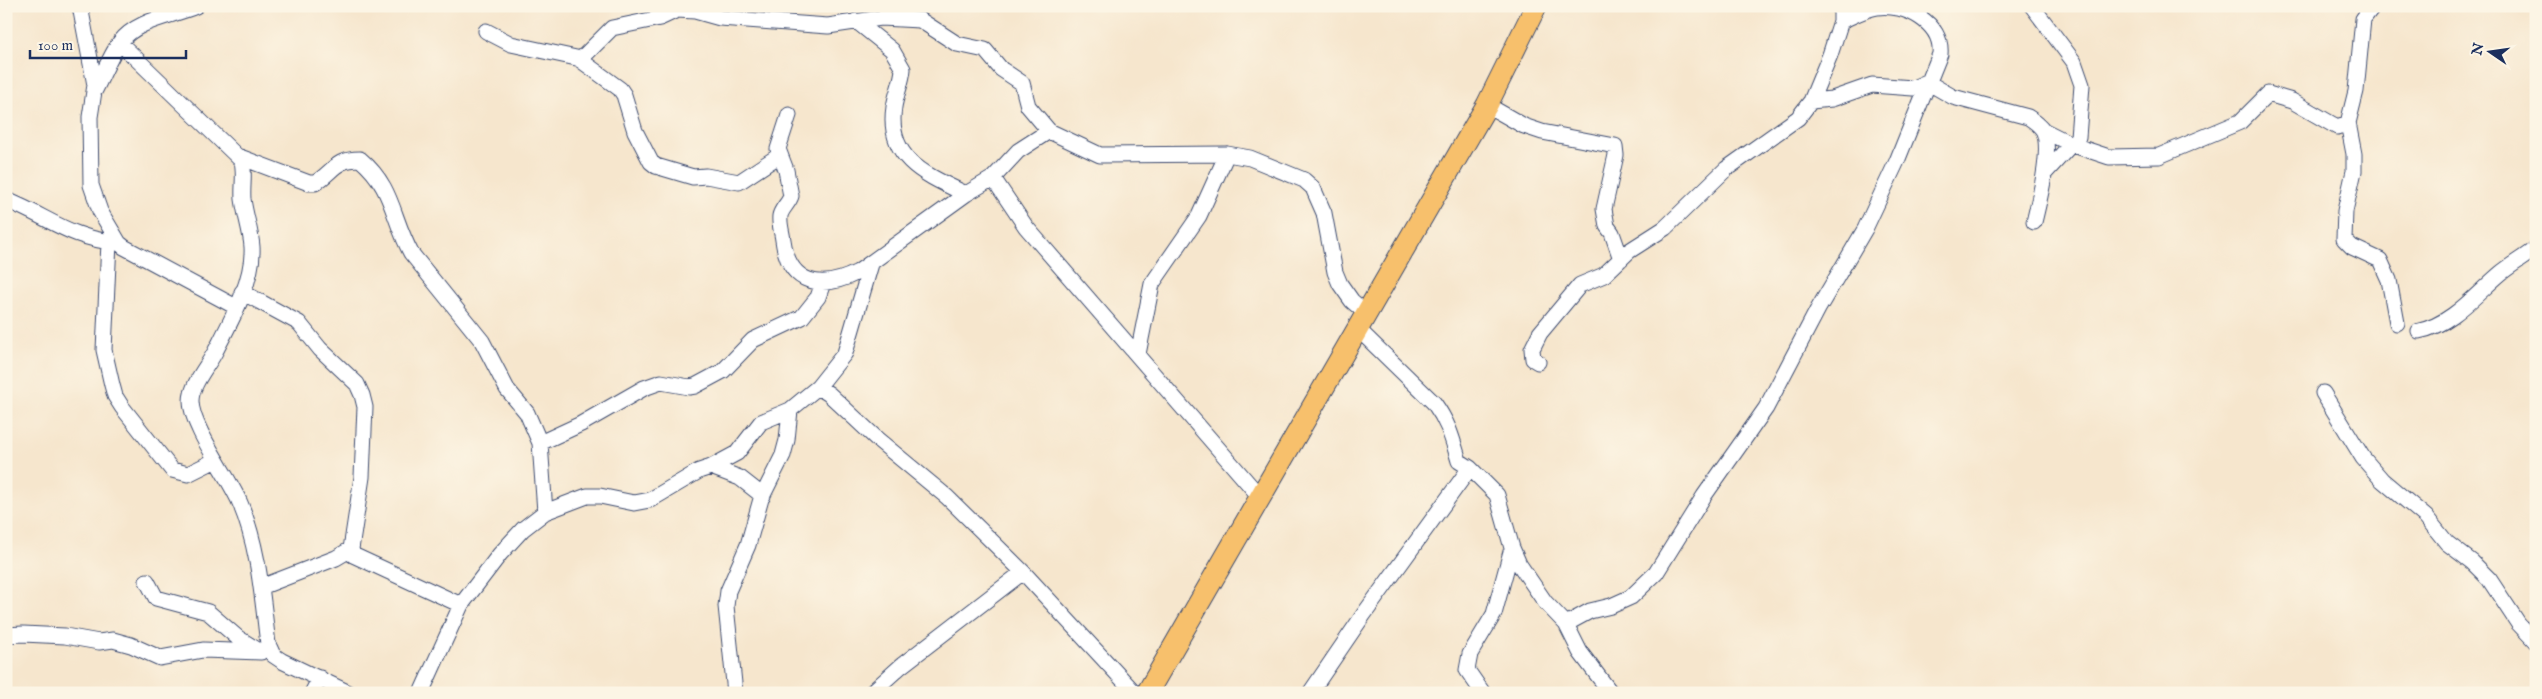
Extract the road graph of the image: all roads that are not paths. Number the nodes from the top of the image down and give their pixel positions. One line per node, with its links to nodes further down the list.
1 (80, 6): 14 (street)
2 (196, 6): 7 (street)
3 (1878, 6): 8 (street); 13 (street)
4 (2032, 6): 21 (street)
5 (2374, 6): 18 (street)
6 (1533, 9): 16 (highway)
7 (167, 11): 11 (street)
8 (1841, 14): 15 (street)
9 (856, 21): 12 (street); 20 (street); 27 (street)
10 (486, 31): 12 (street)
11 (120, 43): 14 (street); 24 (street)
12 (579, 59): 23 (street)
13 (1927, 82): 15 (street); 19 (street); 58 (street)
14 (95, 90): 30 (street)
15 (1811, 101): 32 (street)
16 (1487, 105): 32 (street); 37 (highway)
17 (789, 115): 23 (street)
18 (2348, 123): 21 (street); 38 (street)
19 (2043, 130): 21 (street); 25 (street)
20 (1049, 131): 22 (street); 26 (street)
21 (2073, 145): 25 (street)
22 (1227, 154): 37 (street); 40 (street)
23 (780, 155): 34 (street)
24 (240, 157): 35 (street); 45 (street)
25 (2044, 173): 29 (street)
26 (993, 178): 27 (street); 40 (street)
27 (966, 194): 33 (street)
28 (6, 200): 30 (street)
29 (2034, 222)
30 (114, 243): 36 (street); 46 (street)
31 (2536, 248): 39 (street)
32 (1621, 259): 41 (street)
33 (871, 264): 34 (street); 42 (street)
34 (823, 283): 45 (street)
35 (242, 292): 36 (street); 53 (street)
36 (236, 307): 46 (street)
37 (1362, 322): 48 (street); 50 (highway)
38 (2397, 323)
39 (2419, 332)
40 (1138, 354): 50 (street)
41 (1538, 362)
42 (818, 387): 44 (street); 54 (street)
43 (2323, 393): 60 (street)
44 (790, 410): 47 (street); 49 (street)
45 (540, 443): 51 (street)
46 (216, 460): 56 (street)
47 (711, 467): 49 (street); 51 (street)
48 (1470, 468): 52 (street); 70 (street)
49 (763, 496): 66 (street)
50 (1261, 498): 69 (highway)
51 (545, 512): 57 (street)
52 (1512, 548): 58 (street); 71 (street)
53 (351, 549): 56 (street); 57 (street)
54 (1022, 572): 67 (street); 68 (street)
55 (147, 581): 61 (street)
56 (261, 587): 61 (street)
57 (461, 605): 65 (street)
58 (1566, 624): 72 (street)
59 (6, 635): 61 (street)
60 (2536, 642)
61 (267, 654): 62 (street)
62 (320, 678): 63 (street); 64 (street)
63 (312, 693)
64 (349, 693)
65 (421, 693)
66 (735, 693)
67 (870, 693)
68 (1135, 693)
69 (1147, 693)
70 (1310, 693)
71 (1483, 693)
72 (1611, 693)

